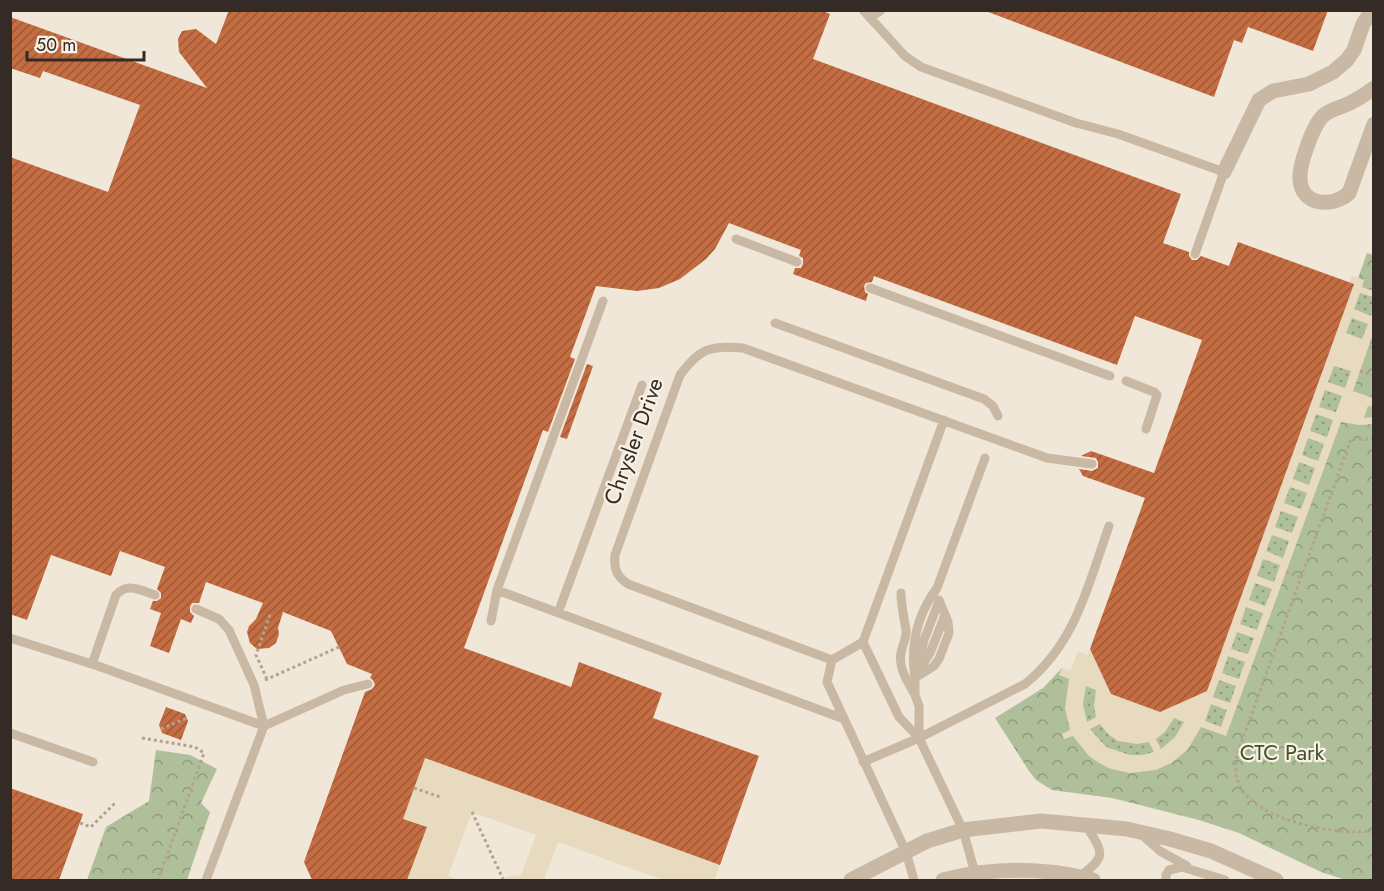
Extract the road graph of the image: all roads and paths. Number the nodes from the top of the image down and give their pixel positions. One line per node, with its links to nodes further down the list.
1 (863, 10): 4 (lane)
2 (881, 10): 4 (lane)
3 (1372, 10): 7 (street)
4 (870, 18): 7 (lane)
5 (1374, 88): 6 (street)
6 (1374, 124)
7 (1224, 172): 9 (lane)
8 (736, 239): 10 (lane)
9 (1195, 254)
10 (797, 262)
11 (870, 288): 15 (lane)
12 (603, 301): 29 (lane)
13 (775, 323): 19 (lane)
14 (1360, 371): 16 (path)
15 (1110, 376)
16 (1374, 376)
17 (1126, 381): 21 (lane)
18 (642, 385): 35 (lane)
19 (998, 416)
20 (944, 420): 24 (lane, Chrysler Drive); 38 (lane); 40 (lane, Chrysler Drive)
21 (1146, 429)
22 (1373, 439): 27 (path)
23 (985, 458): 28 (lane)
24 (1092, 464)
25 (1109, 526): 51 (lane)
26 (1286, 572): 27 (path)
27 (1301, 578): 61 (path)
28 (937, 588): 32 (lane); 42 (lane)
29 (497, 590): 35 (lane); 36 (lane)
30 (901, 592): 44 (lane)
31 (155, 595): 41 (lane)
32 (939, 601): 42 (lane); 42 (lane)
33 (196, 609): 47 (lane)
34 (271, 612): 39 (path)
35 (558, 613): 46 (lane)
36 (491, 621)
37 (10, 638): 41 (lane)
38 (863, 642): 40 (lane); 51 (lane)
39 (339, 647)
40 (832, 660): 46 (lane)
41 (92, 664): 47 (lane)
42 (915, 678): 44 (lane)
43 (368, 684): 47 (lane)
44 (915, 695): 51 (lane)
45 (187, 718): 48 (path)
46 (844, 719): 53 (lane)
47 (264, 726): 70 (lane)
48 (161, 729)
49 (10, 733): 52 (lane)
50 (142, 738): 69 (path)
51 (919, 738): 53 (lane); 60 (lane)
52 (93, 762)
53 (863, 762): 63 (lane)
54 (414, 788): 55 (path)
55 (440, 797)
56 (116, 802): 58 (path)
57 (472, 812): 66 (path)
58 (80, 823)
59 (1086, 825): 60 (street); 62 (street); 67 (lane)
60 (963, 830): 63 (street); 65 (lane)
61 (1374, 831)
62 (1138, 832): 64 (lane); 76 (street)
63 (906, 852): 71 (street); 72 (lane)
64 (1191, 869): 68 (lane); 74 (lane)
65 (975, 873): 67 (street); 73 (street)
66 (503, 879)
67 (1086, 879)
68 (1223, 879): 75 (lane)
69 (158, 880)
70 (206, 880)
71 (851, 880)
72 (914, 880)
73 (943, 880)
74 (1166, 880)
75 (1236, 880)
76 (1276, 880)

